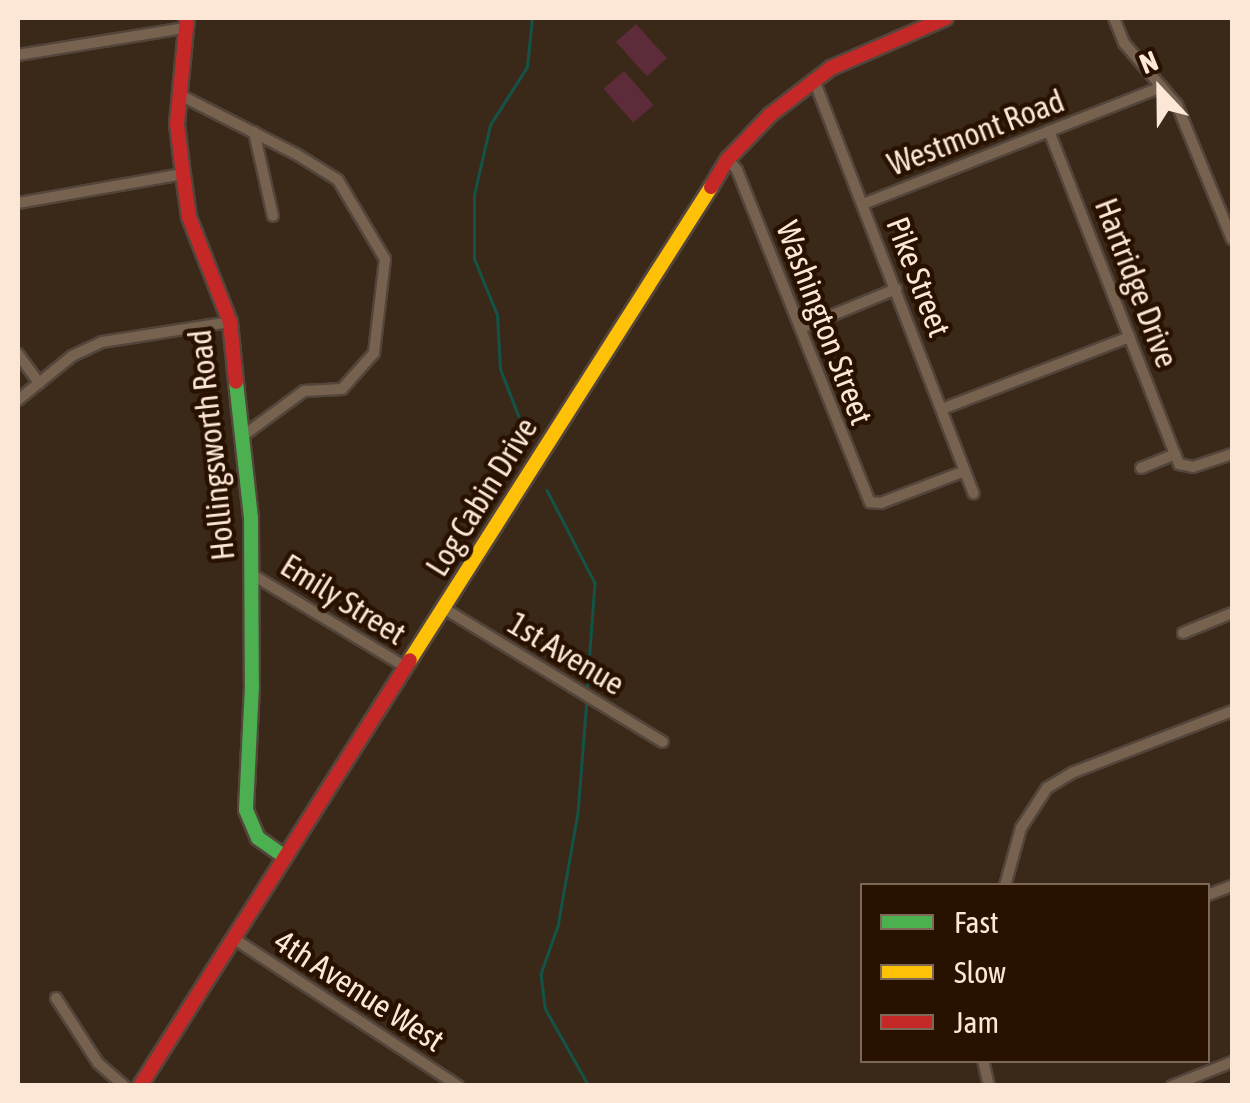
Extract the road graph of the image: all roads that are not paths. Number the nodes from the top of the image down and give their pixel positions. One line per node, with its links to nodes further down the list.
1 (946, 18): 5 (street, Log Cabin Drive)
2 (1114, 18): 6 (street)
3 (186, 22): 4 (street); 7 (street, Hollingsworth Road)
4 (18, 55)
5 (814, 80): 10 (street, Log Cabin Drive); 13 (street, Pike Street)
6 (1162, 87): 9 (street, Westmont Road); 15 (street)
7 (180, 95): 8 (street); 11 (street, Hollingsworth Road)
8 (254, 132): 14 (street); 24 (street)
9 (1050, 132): 13 (street, Westmont Road); 19 (street, Hartridge Drive)
10 (728, 159): 18 (street, Washington Street); 31 (street, Log Cabin Drive)
11 (183, 174): 12 (street); 17 (street, Hollingsworth Road)
12 (18, 203)
13 (864, 204): 16 (street, Pike Street)
14 (272, 216)
15 (1232, 239)
16 (896, 289): 18 (street); 23 (street, Pike Street)
17 (230, 322): 21 (street); 24 (street, Hollingsworth Road)
18 (801, 328): 28 (street, Washington Street)
19 (1130, 338): 23 (street); 25 (street, Hartridge Drive)
20 (18, 354): 21 (street)
21 (39, 383): 22 (street)
22 (18, 400)
23 (942, 409): 28 (street, Pike Street)
24 (244, 436): 30 (street, Hollingsworth Road)
25 (1175, 454): 26 (street); 27 (street)
26 (1232, 454)
27 (1141, 468)
28 (965, 471): 29 (street, Pike Street)
29 (973, 493)
30 (253, 575): 34 (street, Emily Street); 37 (street, Hollingsworth Road)
31 (445, 609): 34 (street, Log Cabin Drive); 36 (street, 1st Avenue)
32 (1232, 614): 33 (street)
33 (1183, 632)
34 (407, 668): 37 (street, Log Cabin Drive)
35 (1232, 711): 38 (street)
36 (662, 742)
37 (285, 857): 39 (street, Log Cabin Drive)
38 (1006, 883)
39 (233, 938): 43 (street, Log Cabin Drive); 44 (street, 4th Avenue West)
40 (56, 998): 42 (street)
41 (1232, 1062): 45 (street)
42 (124, 1086)
43 (140, 1086)
44 (458, 1086)
45 (1172, 1086)

